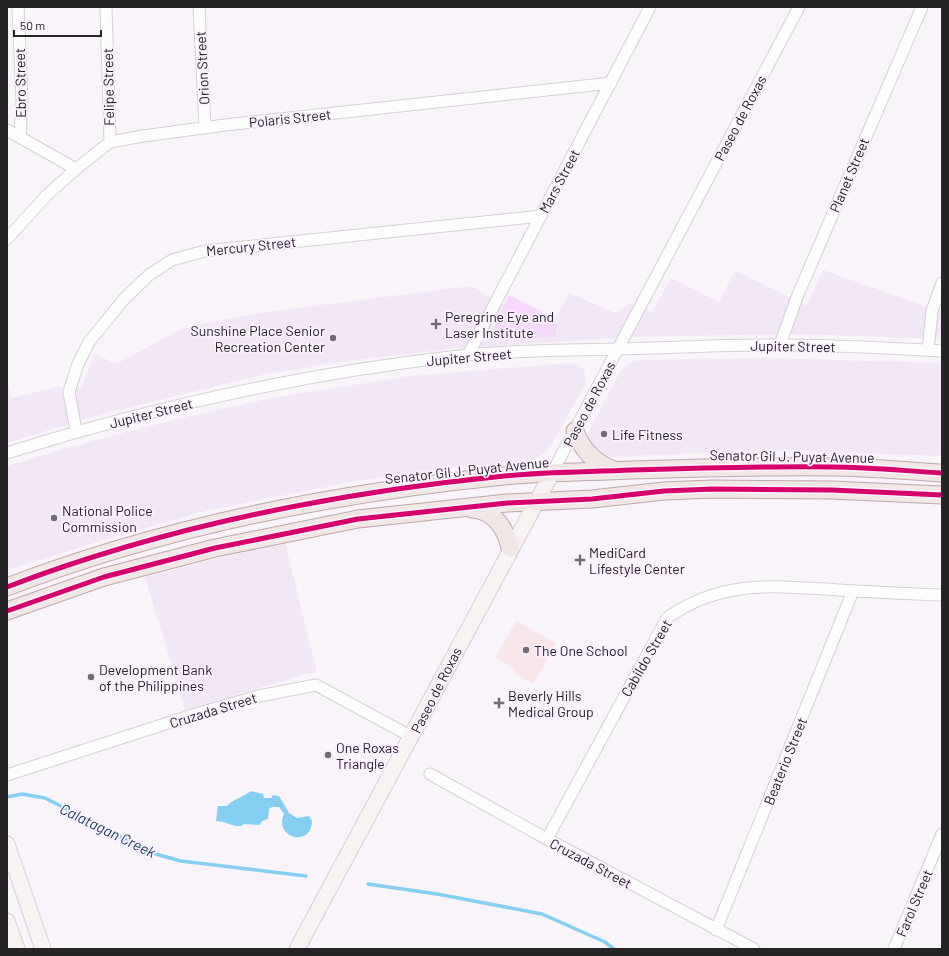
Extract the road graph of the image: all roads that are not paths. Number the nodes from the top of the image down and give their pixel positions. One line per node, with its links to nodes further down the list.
1 (18, 7): 10 (street, Ebro Street)
2 (106, 7): 11 (street, Felipe Street)
3 (199, 7): 8 (street, Orion Street)
4 (650, 7): 7 (street, Mars Street)
5 (799, 7): 17 (street, Paseo de Roxas)
6 (922, 7): 16 (street, Planet Street)
7 (611, 83): 8 (street, Polaris Street); 13 (street, Mars Street)
8 (205, 128): 11 (street, Polaris Street)
9 (7, 130): 10 (street)
10 (20, 136): 12 (street)
11 (110, 142): 12 (street, Polaris Street)
12 (76, 169): 14 (street, Polaris Street)
13 (541, 216): 20 (street, Mars Street); 21 (street, Mercury Street)
14 (8, 235)
15 (942, 283): 18 (street)
16 (780, 344): 17 (street, Jupiter Street); 18 (street, Jupiter Street)
17 (619, 349): 20 (street, Jupiter Street); 22 (street, Paseo de Roxas)
18 (928, 350): 19 (street, Jupiter Street)
19 (942, 351)
20 (468, 355): 21 (street, Jupiter Street)
21 (76, 431): 23 (street, Jupiter Street)
22 (575, 431): 24 (main road); 25 (street, Paseo de Roxas)
23 (7, 453)
24 (616, 471): 25 (main road, Senator Gil J. Puyat Avenue); 26 (main road, Senator Gil J. Puyat Avenue)
25 (552, 473): 28 (main road, Paseo de Roxas); 31 (main road, Senator Gil J. Puyat Avenue)
26 (942, 473)
27 (942, 495): 28 (main road)
28 (536, 501): 29 (main road); 30 (main road, Paseo de Roxas)
29 (464, 509): 30 (main road); 34 (main road)
30 (510, 548): 35 (main road, Paseo de Roxas)
31 (7, 587)
32 (853, 591): 33 (street, Cabildo Street); 39 (street, Cabildo Street); 42 (street, Beaterio Street)
33 (942, 595)
34 (7, 611)
35 (412, 737): 37 (street, Cruzada Street); 45 (main road, Paseo de Roxas)
36 (430, 774): 39 (street, Cruzada Street)
37 (7, 775)
38 (942, 834): 47 (street, Farol Street)
39 (546, 839): 42 (street, Cruzada Street)
40 (7, 844): 44 (main road)
41 (7, 921): 43 (main road)
42 (716, 930): 46 (street, Cruzada Street)
43 (17, 949)
44 (43, 949)
45 (298, 949)
46 (754, 949)
47 (894, 949)

